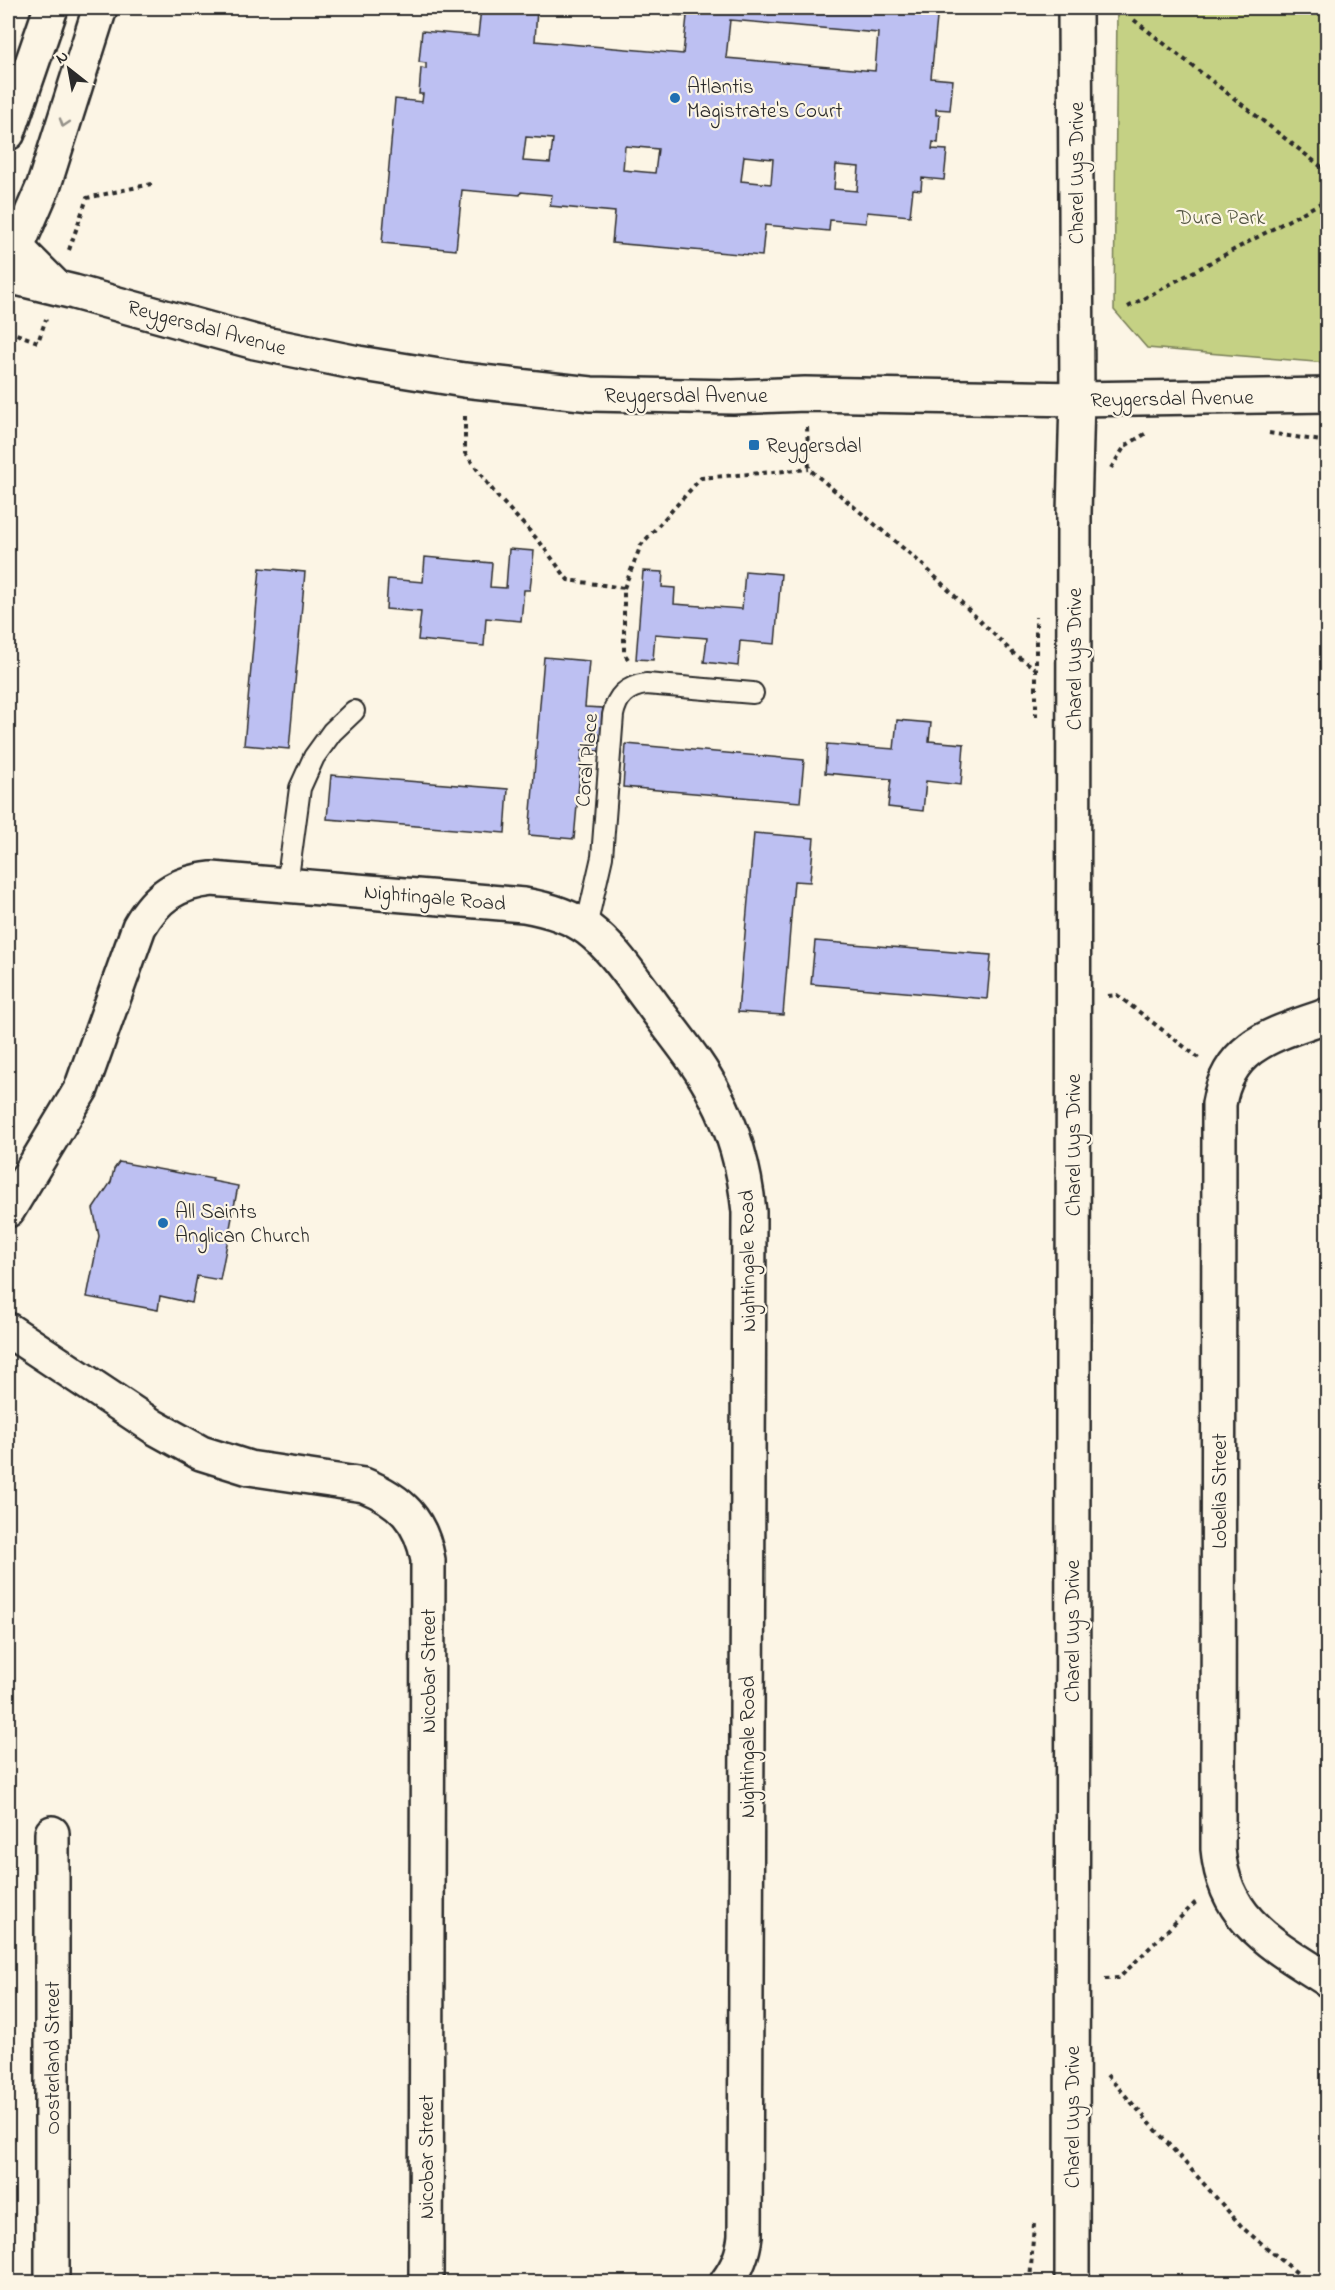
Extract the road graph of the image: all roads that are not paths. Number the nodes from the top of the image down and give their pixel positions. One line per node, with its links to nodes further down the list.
1 (51, 8): 4 (street)
2 (100, 8): 5 (street, one-way to 5)
3 (1075, 8): 7 (street, Charel Uys Drive)
4 (8, 132)
5 (10, 259): 7 (street, Reygersdal Avenue)
6 (1328, 395): 7 (street, Reygersdal Avenue)
7 (1077, 399): 20 (street, Charel Uys Drive)
8 (753, 693): 11 (lane, Coral Place)
9 (354, 711): 10 (lane)
10 (286, 885): 11 (street, Nightingale Road); 13 (street, Nightingale Road)
11 (586, 927): 19 (street, Nightingale Road)
12 (1328, 1015): 16 (street, Lobelia Street)
13 (8, 1210)
14 (8, 1330): 18 (street, Nicobar Street)
15 (52, 1833): 17 (street, Oosterland Street)
16 (1328, 1980)
17 (52, 2283)
18 (426, 2283)
19 (727, 2283)
20 (1072, 2283)

